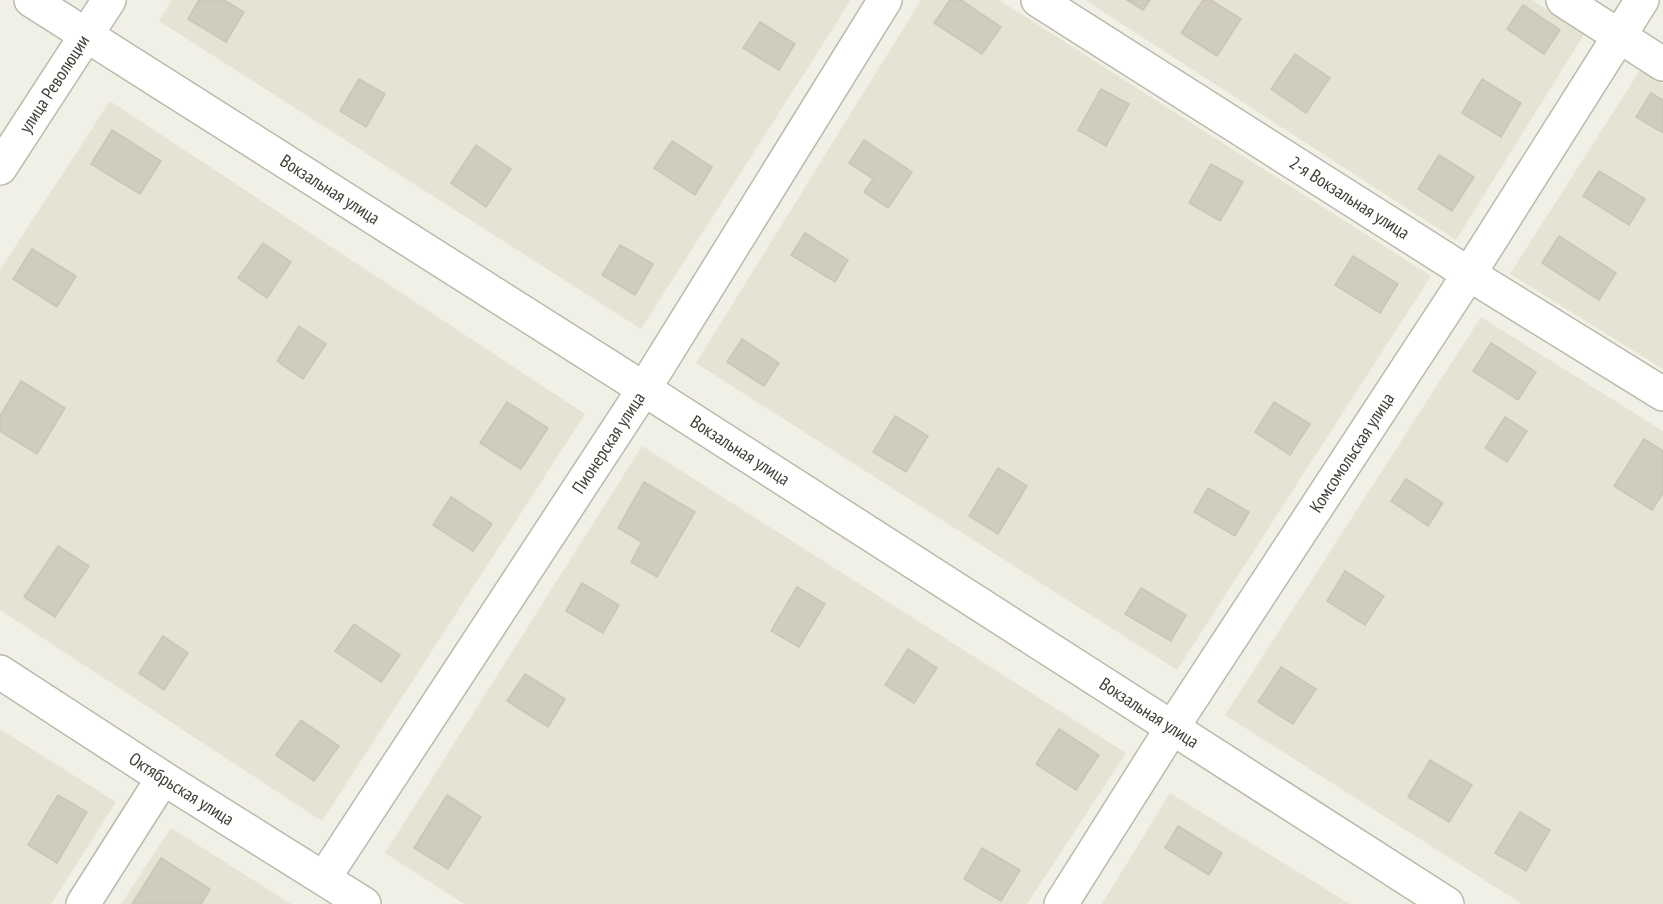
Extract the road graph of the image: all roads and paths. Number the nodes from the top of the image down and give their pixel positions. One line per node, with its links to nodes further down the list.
1 (31, 0): 7 (street, Вокзальная улица)
2 (110, 0): 7 (street, улица Революции)
3 (885, 0): 12 (street, Пионерская улица)
4 (1038, 0): 11 (street, 2-я Вокзальная улица)
5 (1563, 0): 8 (street)
6 (1642, 0): 8 (street, Комсомольская улица)
7 (86, 35): 10 (street, улица Революции); 12 (street, Вокзальная улица)
8 (1619, 35): 9 (street); 11 (street, Комсомольская улица)
9 (1663, 64)
10 (0, 168)
11 (1469, 274): 13 (street, 2-я Вокзальная улица); 15 (street, Комсомольская улица)
12 (644, 389): 15 (street, Вокзальная улица); 17 (street, Пионерская улица)
13 (1663, 394)
14 (0, 672): 16 (street, Октябрьская улица)
15 (1172, 728): 20 (street, Комсомольская улица); 21 (street, Вокзальная улица)
16 (163, 778): 17 (street, Октябрьская улица); 18 (street)
17 (324, 878): 19 (street, Октябрьская улица)
18 (83, 904)
19 (364, 904)
20 (1061, 904)
21 (1447, 904)

